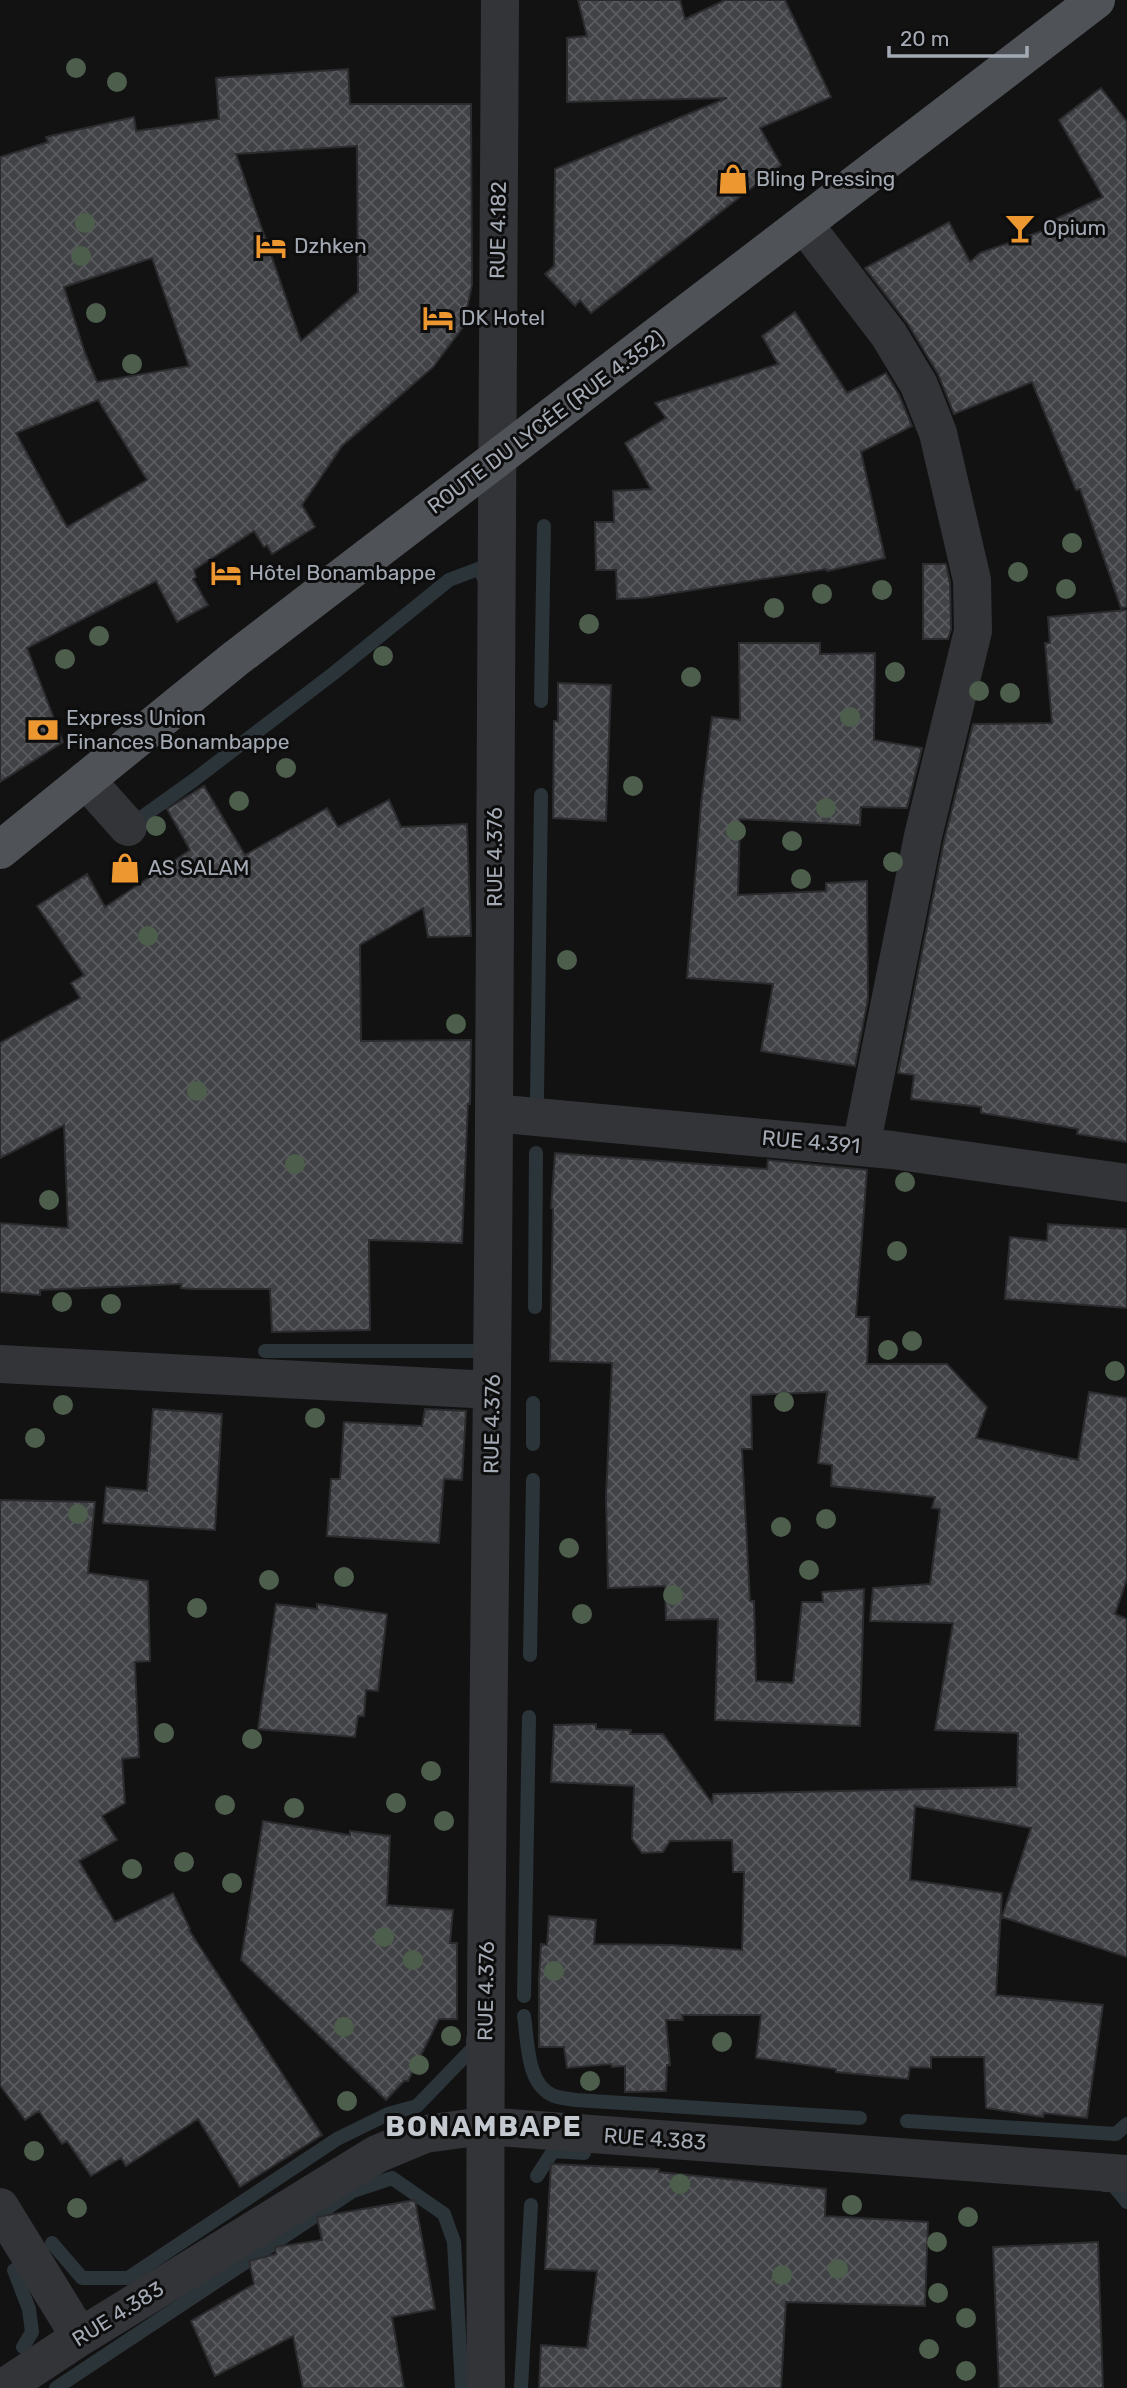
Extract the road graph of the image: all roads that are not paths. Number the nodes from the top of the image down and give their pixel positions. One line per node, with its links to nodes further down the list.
1 (500, 0): 4 (street, RUE 4.182)
2 (1096, 0): 3 (main road, ROUTE DU LYCÉE (RUE 4.352))
3 (804, 224): 4 (main road, ROUTE DU LYCÉE (RUE 4.352)); 9 (street)
4 (495, 461): 5 (main road, ROUTE DU LYCÉE (RUE 4.352)); 8 (street, RUE 4.376)
5 (86, 780): 6 (street); 7 (main road, ROUTE DU LYCÉE (RUE 4.352))
6 (128, 827)
7 (0, 850)
8 (494, 1113): 9 (street, RUE 4.391); 12 (street, RUE 4.376)
9 (861, 1147): 10 (street, RUE 4.391)
10 (1127, 1183)
11 (0, 1364): 12 (street)
12 (492, 1390): 13 (street, RUE 4.376)
13 (484, 2126): 14 (street, RUE 4.383); 16 (street, RUE 4.383); 18 (street, RUE 4.376)
14 (1127, 2174)
15 (0, 2207): 16 (street)
16 (80, 2337): 17 (street, RUE 4.383)
17 (3, 2388)
18 (486, 2388)

